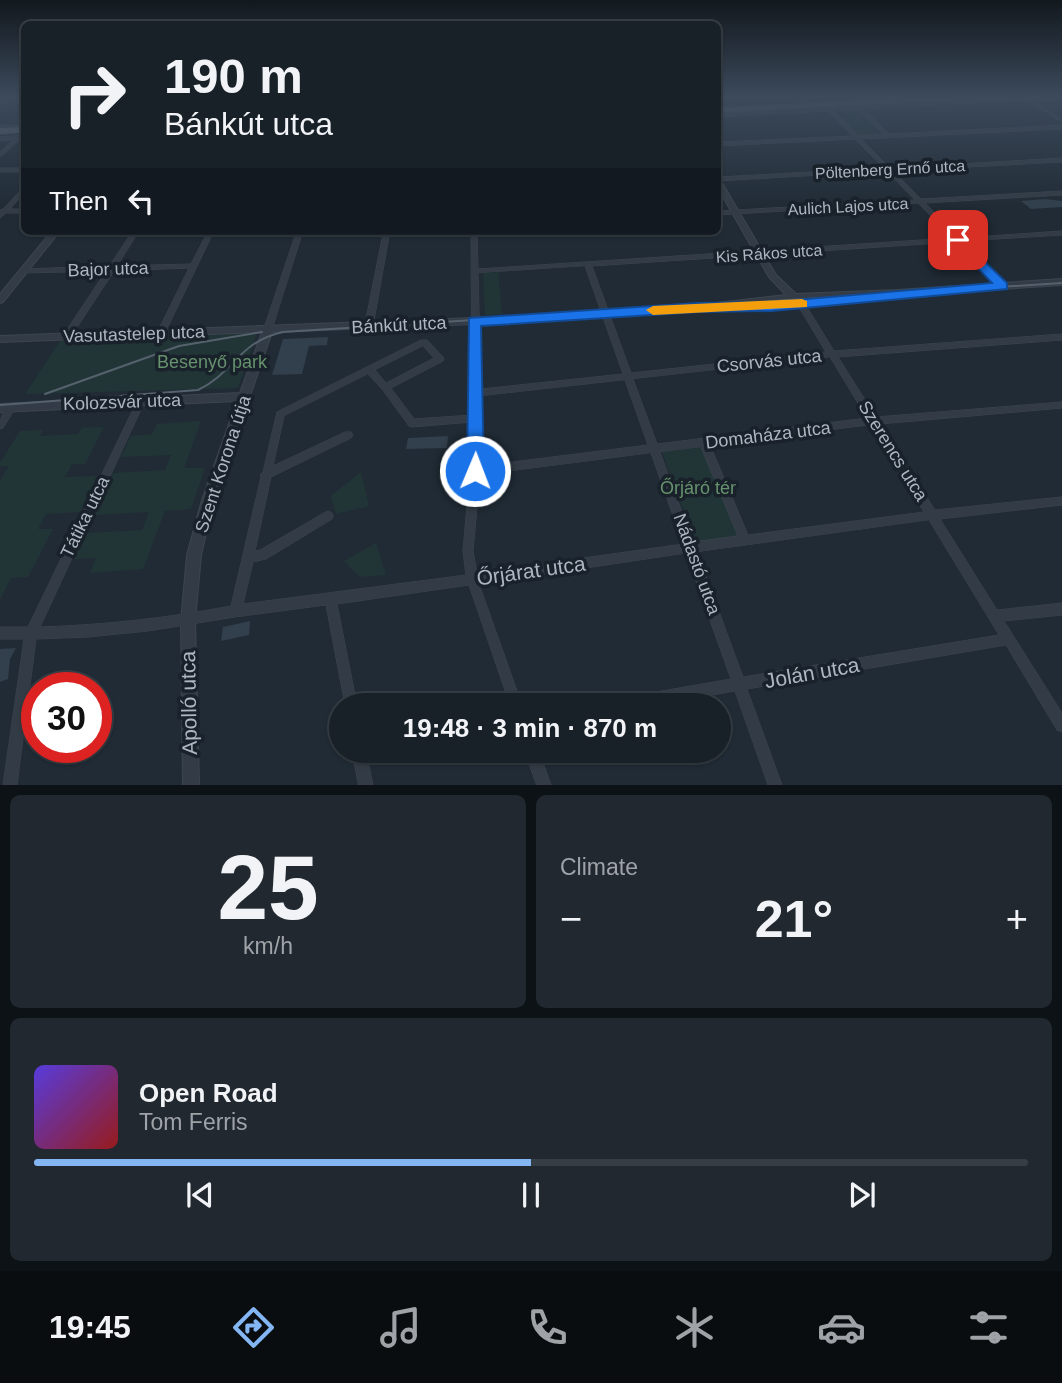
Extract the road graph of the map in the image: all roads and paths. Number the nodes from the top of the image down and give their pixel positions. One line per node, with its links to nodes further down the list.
1 (853, 134): 5 (street)
2 (917, 134): 3 (street)
3 (887, 135): 5 (street)
4 (21, 136): 7 (street)
5 (856, 137): 6 (street); 9 (street)
6 (721, 144)
7 (0, 155)
8 (1062, 160): 9 (street, Pöltenberg Ernő utca)
9 (887, 169): 12 (street, Pöltenberg Ernő utca); 16 (street)
10 (0, 170): 11 (street)
11 (21, 170)
12 (721, 181)
13 (721, 186): 18 (street, Szerencs utca)
14 (21, 193): 19 (street)
15 (1062, 193): 16 (street, Aulich Lajos utca)
16 (918, 201): 18 (street, Aulich Lajos utca); 28 (street)
17 (21, 211): 19 (street)
18 (735, 212): 20 (street, Aulich Lajos utca); 29 (street, Szerencs utca)
19 (2, 213)
20 (721, 213)
21 (1062, 233): 28 (street, Kis Rákos utca)
22 (53, 235): 33 (street)
23 (133, 235): 32 (street)
24 (209, 235): 31 (street)
25 (299, 235): 42 (street, Szent Korona útja)
26 (386, 235): 41 (street)
27 (474, 235): 34 (street)
28 (958, 240): 29 (street, Kis Rákos utca); 36 (street)
29 (760, 253): 30 (street, Kis Rákos utca); 38 (street, Szerencs utca)
30 (588, 265): 34 (street, Kis Rákos utca); 39 (street, Nádastó utca)
31 (193, 266): 32 (street, Bajor utca); 44 (street)
32 (111, 269): 33 (street, Bajor utca); 45 (street)
33 (23, 271): 37 (street)
34 (476, 271): 40 (street)
35 (1062, 282): 36 (street, Bánkút utca)
36 (1003, 286): 38 (street, Bánkút utca)
37 (0, 300)
38 (798, 300): 39 (street, Bánkút utca); 49 (street, Szerencs utca)
39 (606, 313): 40 (street, Bánkút utca); 51 (street, Nádastó utca)
40 (474, 321): 41 (street, Bánkút utca); 53 (street)
41 (369, 326): 43 (street, Bánkút utca)
42 (268, 329): 43 (street, Bánkút utca); 44 (street, Vasutastelep utca); 48 (street, Szent Korona útja)
43 (289, 330): 48 (street)
44 (161, 333): 45 (street, Vasutastelep utca)
45 (67, 336): 47 (street, Vasutastelep utca)
46 (1062, 337): 49 (street, Csorvás utca)
47 (0, 339)
48 (263, 345): 54 (street, Szent Korona útja)
49 (833, 354): 51 (street, Csorvás utca); 59 (street, Szerencs utca)
50 (369, 369): 52 (street); 52 (street); 65 (street)
51 (628, 378): 53 (street, Csorvás utca); 63 (street, Nádastó utca)
52 (384, 387): 58 (street)
53 (477, 393): 58 (street)
54 (245, 397): 55 (street, Kolozsvár utca); 77 (street, Szent Korona útja)
55 (141, 401): 57 (street, Kolozsvár utca); 79 (street, Tátika utca)
56 (1062, 405): 59 (street, Domaháza utca)
57 (6, 408): 60 (street)
58 (476, 418): 64 (street)
59 (874, 421): 62 (street, Domaháza utca); 68 (street, Szerencs utca)
60 (0, 425)
61 (348, 435): 65 (street)
62 (704, 443): 63 (street, Domaháza utca); 69 (street)
63 (654, 449): 64 (street, Domaháza utca); 70 (street, Nádastó utca)
64 (475, 471): 72 (street)
65 (265, 475): 71 (street)
66 (1062, 501): 68 (street, Őrjárat utca)
67 (328, 516): 71 (street)
68 (933, 516): 69 (street, Őrjárat utca); 76 (street, Szerencs utca)
69 (746, 540): 70 (street, Őrjárat utca)
70 (691, 549): 72 (street, Őrjárat utca); 81 (street, Nádastó utca)
71 (250, 558): 75 (street)
72 (472, 579): 73 (street, Őrjárat utca); 83 (street)
73 (331, 600): 75 (street, Őrjárat utca); 82 (street)
74 (1062, 609): 76 (street)
75 (235, 611): 77 (street, Őrjárat utca)
76 (995, 616): 80 (street, Szerencs utca)
77 (188, 621): 79 (street, Őrjárat utca); 89 (street, Apolló utca)
78 (0, 633): 79 (street, Őrjárat utca)
79 (31, 633): 88 (street, Tátika utca)
80 (1008, 639): 81 (street, Jolán utca); 85 (street, Szerencs utca)
81 (740, 685): 84 (street, Jolán utca); 92 (street, Nádastó utca)
82 (349, 693)
83 (512, 693)
84 (690, 693)
85 (1062, 725)
86 (361, 763): 90 (street)
87 (536, 763): 91 (street)
88 (10, 785)
89 (191, 785)
90 (366, 785)
91 (544, 785)
92 (775, 785)

